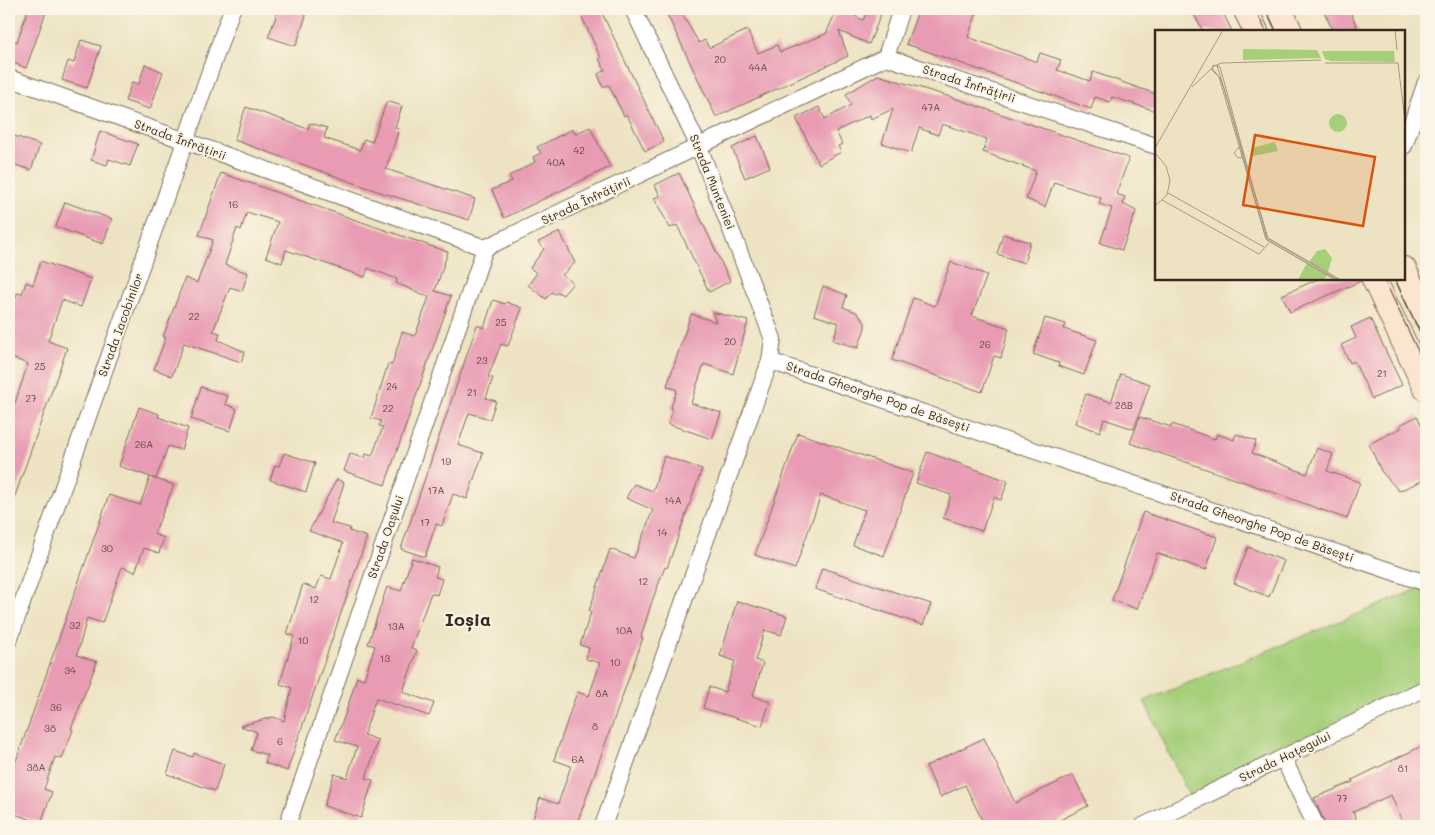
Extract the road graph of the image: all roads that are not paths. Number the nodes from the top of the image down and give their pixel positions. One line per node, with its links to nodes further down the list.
1 (232, 9): 11 (street, Strada Iacobinilor)
2 (633, 9): 14 (street, Strada Munteniei)
3 (901, 9): 8 (street)
4 (1245, 9): 6 (street)
5 (1280, 9): 7 (street)
6 (1256, 30)
7 (1290, 30)
8 (886, 57): 13 (street, Strada Înfrățirii); 14 (street, Strada Înfrățirii)
9 (9, 78): 11 (street, Strada Înfrățirii)
10 (1426, 82): 12 (street)
11 (186, 142): 15 (street, Strada Înfrățirii); 22 (street, Strada Iacobinilor)
12 (1405, 143)
13 (1155, 146)
14 (700, 147): 15 (street, Strada Înfrățirii); 19 (street, Strada Munteniei)
15 (485, 248): 25 (street, Strada Oașului)
16 (1405, 271): 18 (street)
17 (1374, 280): 20 (street)
18 (1426, 317)
19 (770, 361): 21 (street, Strada Gheorghe Pop de Băsești); 26 (street, Strada Gheorghe Pop de Băsești)
20 (1426, 389)
21 (1426, 583)
22 (9, 640)
23 (1426, 688): 24 (street, Strada Hațegului)
24 (1283, 758): 27 (street, Strada Hațegului); 28 (street)
25 (287, 826)
26 (603, 826)
27 (1143, 826)
28 (1316, 826)

